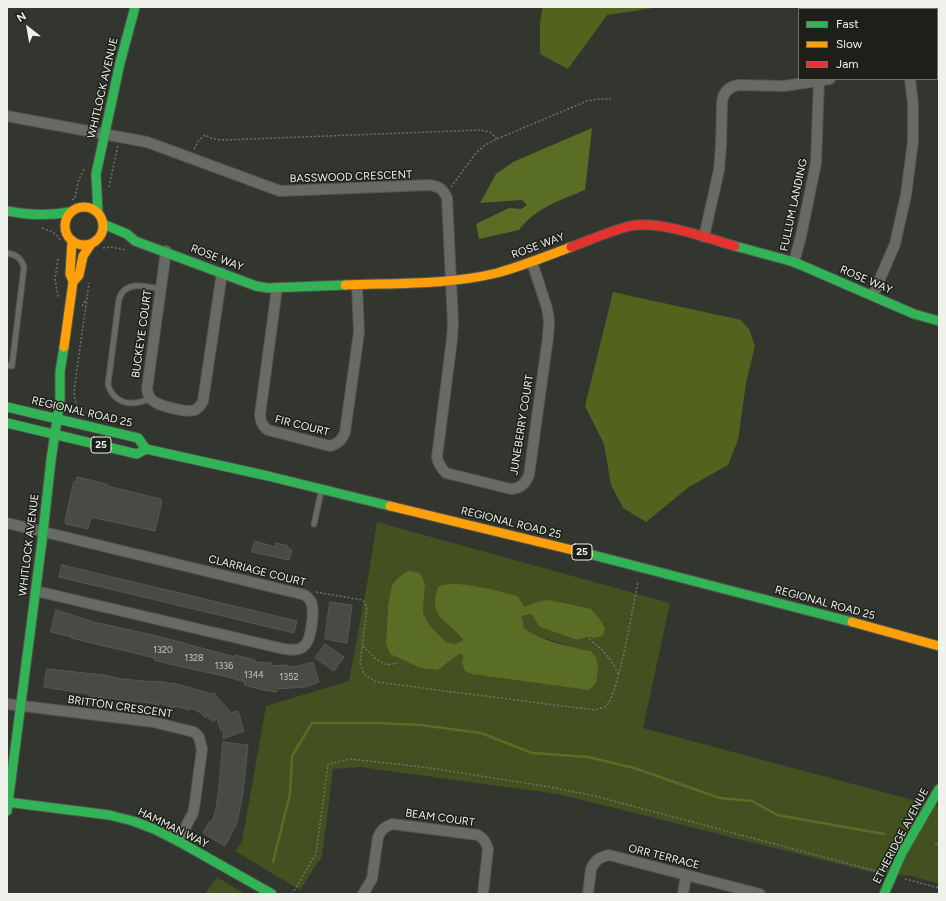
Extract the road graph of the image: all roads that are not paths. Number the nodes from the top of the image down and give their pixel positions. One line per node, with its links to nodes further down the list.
1 (135, 7): 5 (street, WHITLOCK AVENUE)
2 (819, 80): 14 (street); 23 (street, FULLUM LANDING)
3 (910, 80): 30 (street)
4 (7, 116): 5 (street, BASSWOOD CRESCENT)
5 (104, 133): 6 (street, WHITLOCK AVENUE); 25 (street, BASSWOOD CRESCENT)
6 (96, 174): 7 (street, WHITLOCK AVENUE); 10 (street, WHITLOCK AVENUE)
7 (81, 206): 9 (street); 10 (street)
8 (7, 211): 11 (street)
9 (70, 212): 11 (street); 13 (street)
10 (98, 213): 12 (street)
11 (34, 216): 13 (street)
12 (103, 224): 16 (street, ROSE WAY); 19 (street)
13 (65, 230): 17 (street)
14 (704, 237): 22 (street, ROSE WAY); 23 (street, ROSE WAY)
15 (108, 240): 19 (street)
16 (135, 240): 18 (street, ROSE WAY); 20 (street, ROSE WAY)
17 (72, 241): 19 (street); 26 (street, WHITLOCK AVENUE)
18 (122, 241)
19 (95, 244): 26 (street, WHITLOCK AVENUE)
20 (166, 251): 24 (street, ROSE WAY); 29 (street, BUCKEYE COURT)
21 (7, 253): 32 (lane)
22 (532, 262): 25 (street, ROSE WAY); 25 (street, JUNEBERRY COURT)
23 (794, 262): 30 (street, ROSE WAY)
24 (222, 273): 28 (street, ROSE WAY); 33 (street)
25 (451, 281): 27 (street, ROSE WAY)
26 (73, 282): 35 (street, WHITLOCK AVENUE)
27 (357, 285): 28 (street, ROSE WAY); 28 (street, FIR COURT)
28 (277, 288)
29 (160, 289): 33 (street, BUCKEYE COURT); 33 (lane)
30 (873, 295): 31 (street, ROSE WAY)
31 (939, 321)
32 (7, 365)
33 (150, 399)
34 (7, 406): 35 (street, REGIONAL ROAD 25 / 25)
35 (57, 418): 37 (street, WHITLOCK AVENUE); 38 (street, REGIONAL ROAD 25 / 25)
36 (7, 423): 37 (street, REGIONAL ROAD 25 / 25)
37 (55, 434): 38 (street, REGIONAL ROAD 25 / 25); 42 (street, WHITLOCK AVENUE)
38 (146, 449): 39 (street, REGIONAL ROAD 25 / 25)
39 (322, 489): 41 (lane); 44 (street, REGIONAL ROAD 25 / 25)
40 (7, 524): 42 (street, CLARRIAGE COURT)
41 (314, 524)
42 (43, 532): 43 (street, WHITLOCK AVENUE); 43 (street, CLARRIAGE COURT)
43 (36, 591): 46 (street, WHITLOCK AVENUE)
44 (939, 646)
45 (7, 704): 46 (street)
46 (21, 706): 48 (street, WHITLOCK AVENUE); 49 (street, BRITTON CRESCENT)
47 (939, 789): 57 (street, ETHERIDGE AVENUE)
48 (7, 805): 49 (street, HAMMAN WAY)
49 (178, 842): 51 (street, HAMMAN WAY)
50 (686, 875): 54 (street, ORR TERRACE); 55 (street); 56 (street, ORR TERRACE)
51 (272, 894)
52 (363, 894): 53 (street, BEAM COURT)
53 (483, 894)
54 (588, 894)
55 (683, 894)
56 (760, 894)
57 (884, 894)

